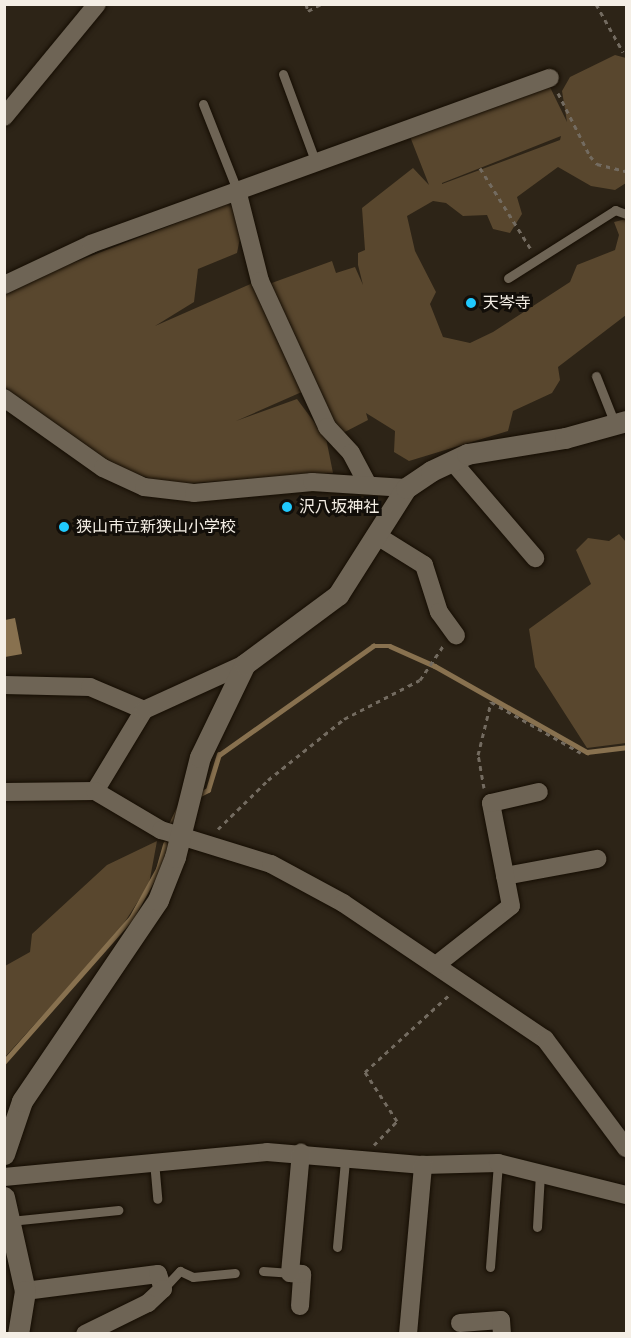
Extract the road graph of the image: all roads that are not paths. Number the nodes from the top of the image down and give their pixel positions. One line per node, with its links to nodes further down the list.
1 (98, 4): 5 (street)
2 (283, 74): 6 (lane)
3 (550, 78): 6 (street)
4 (203, 104): 7 (lane)
5 (4, 117)
6 (316, 163): 7 (street)
7 (237, 189): 10 (street); 15 (street)
8 (627, 214): 9 (lane)
9 (508, 278)
10 (4, 285)
11 (596, 376): 13 (lane)
12 (4, 398): 15 (street)
13 (621, 422): 14 (street)
14 (452, 461): 16 (street); 18 (street)
15 (367, 483): 16 (street)
16 (406, 488): 17 (street)
17 (379, 537): 19 (street); 20 (street)
18 (535, 558)
19 (456, 635)
20 (245, 664): 22 (street); 26 (street)
21 (4, 685): 22 (street)
22 (144, 710): 24 (street)
23 (4, 792): 24 (street)
24 (95, 792): 26 (street)
25 (539, 792): 28 (street)
26 (181, 838): 29 (street); 32 (street)
27 (597, 859): 28 (street)
28 (505, 876): 29 (street)
29 (436, 965): 30 (street)
30 (627, 1148)
31 (301, 1153): 33 (street); 34 (street); 48 (street)
32 (4, 1154)
33 (345, 1160): 36 (street); 44 (lane)
34 (154, 1161): 38 (street); 40 (lane)
35 (498, 1163): 36 (street); 37 (street); 45 (lane)
36 (423, 1166): 55 (street)
37 (540, 1170): 39 (street); 43 (lane)
38 (4, 1178)
39 (627, 1195)
40 (157, 1199)
41 (118, 1210): 42 (lane)
42 (7, 1212): 50 (street)
43 (537, 1227)
44 (337, 1247)
45 (490, 1268)
46 (263, 1271): 48 (lane)
47 (235, 1273): 49 (lane)
48 (290, 1273): 51 (street)
49 (163, 1289): 50 (street); 54 (street)
50 (25, 1291): 53 (street)
51 (300, 1306)
52 (460, 1323): 56 (street)
53 (18, 1334)
54 (85, 1334)
55 (408, 1334)
56 (502, 1334)

